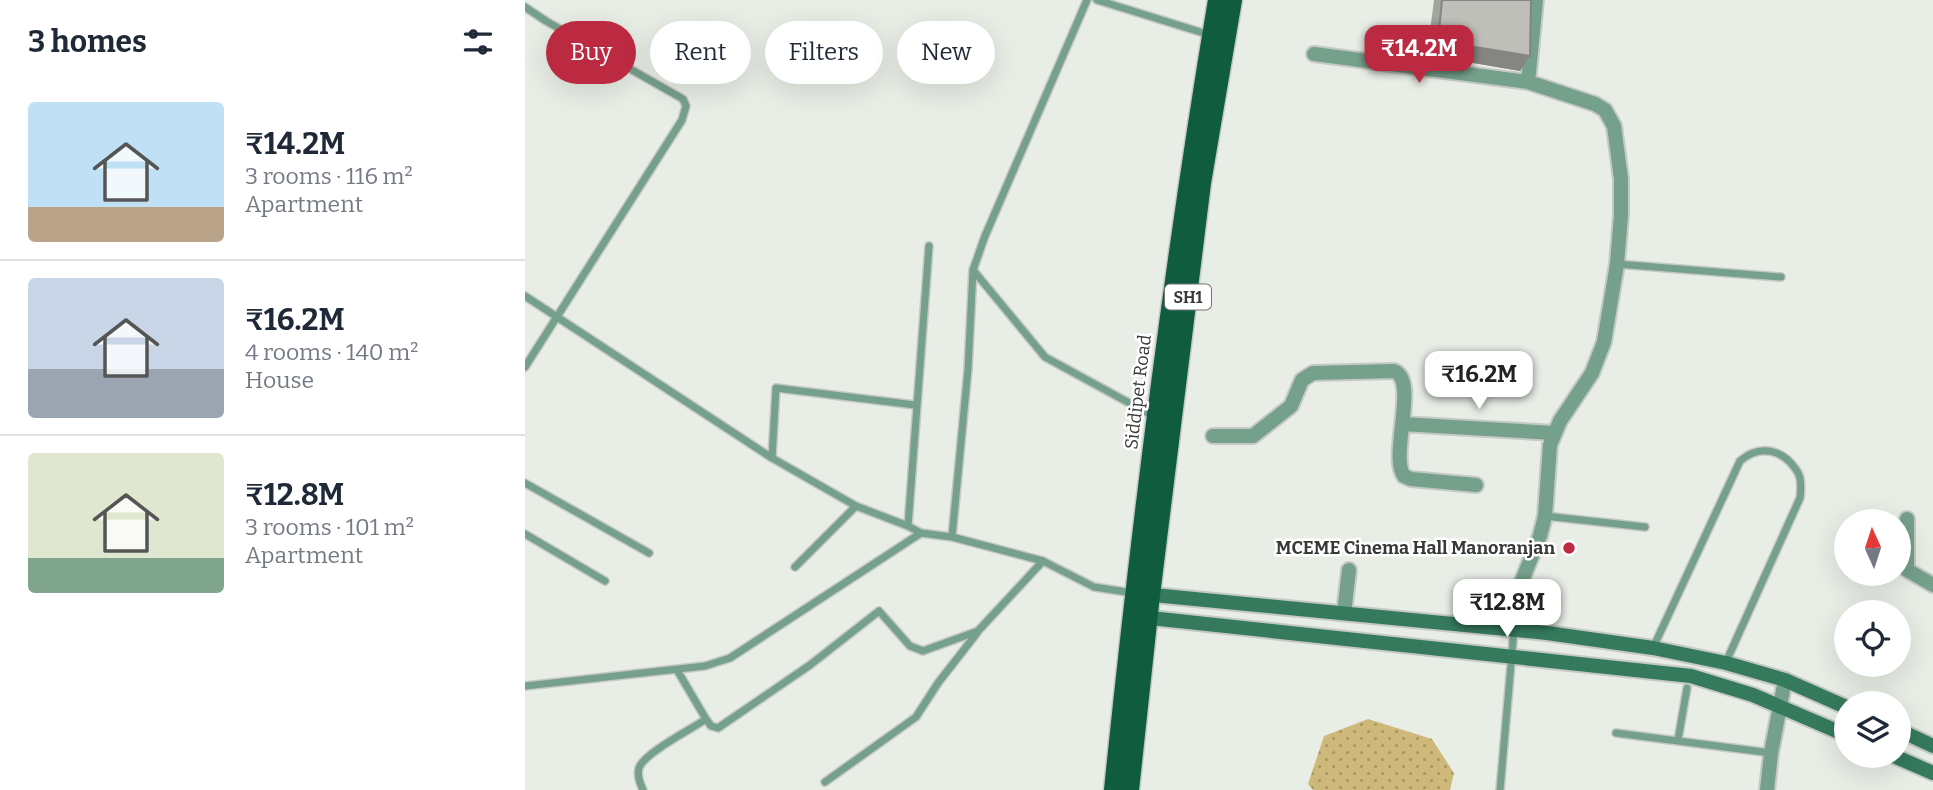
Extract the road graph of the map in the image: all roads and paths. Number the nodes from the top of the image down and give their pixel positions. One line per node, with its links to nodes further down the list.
1 (1087, 0): 12 (lane)
2 (1097, 0): 7 (lane)
3 (1217, 0): 7 (main road, Siddipet Road / SH1)
4 (1233, 0): 39 (main road, Siddipet Road / SH1)
5 (1536, 0): 9 (street)
6 (525, 7): 15 (lane)
7 (1211, 35): 18 (main road, Siddipet Road / SH1)
8 (1314, 54): 9 (street)
9 (1528, 82): 11 (street)
10 (929, 246): 17 (lane)
11 (1617, 264): 13 (lane); 20 (street)
12 (974, 270): 18 (lane); 31 (lane)
13 (1781, 277)
14 (525, 296): 15 (lane)
15 (557, 319): 16 (lane); 22 (lane)
16 (525, 368)
17 (915, 405): 22 (lane); 27 (lane)
18 (1156, 417): 39 (main road, Siddipet Road / SH1)
19 (1402, 424): 20 (street); 21 (street); 24 (street)
20 (1555, 433): 26 (street)
21 (1213, 436)
22 (772, 458): 25 (lane)
23 (525, 483): 32 (lane)
24 (1476, 485)
25 (856, 506): 27 (lane); 34 (lane)
26 (1545, 516): 28 (lane); 44 (street)
27 (908, 526): 29 (lane)
28 (1646, 527)
29 (921, 533): 31 (lane); 51 (lane)
30 (525, 534): 37 (lane)
31 (953, 537): 33 (lane)
32 (649, 553)
33 (1043, 561): 39 (lane); 45 (lane)
34 (795, 566)
35 (1349, 569): 41 (street)
36 (1911, 572): 38 (street)
37 (605, 581)
38 (1933, 584)
39 (1142, 594): 40 (street); 42 (main road, Siddipet Road / SH1)
40 (1324, 612): 41 (street); 46 (street)
41 (1344, 613): 43 (street)
42 (1140, 617): 46 (street); 68 (main road, Siddipet Road / SH1); 69 (main road, Siddipet Road / SH1)
43 (1426, 621): 44 (street); 47 (street)
44 (1514, 630): 48 (street); 49 (lane)
45 (978, 631): 57 (lane); 66 (lane)
46 (1321, 636): 47 (street)
47 (1424, 648): 49 (street)
48 (1653, 648): 50 (street); 50 (lane)
49 (1512, 657): 56 (street); 70 (lane)
50 (1726, 663): 52 (street)
51 (677, 670): 53 (lane); 57 (lane)
52 (1785, 680): 55 (street); 56 (street)
53 (525, 686)
54 (1687, 688): 61 (lane)
55 (1834, 702)
56 (1779, 706): 58 (street); 63 (street)
57 (706, 719): 67 (lane)
58 (1834, 730)
59 (1616, 733): 61 (lane)
60 (1911, 736): 62 (street)
61 (1678, 740): 63 (lane)
62 (1933, 746)
63 (1770, 753): 71 (street)
64 (1911, 764): 65 (street)
65 (1933, 774)
66 (825, 782)
67 (643, 790)
68 (1113, 790)
69 (1130, 790)
70 (1500, 790)
71 (1767, 790)

